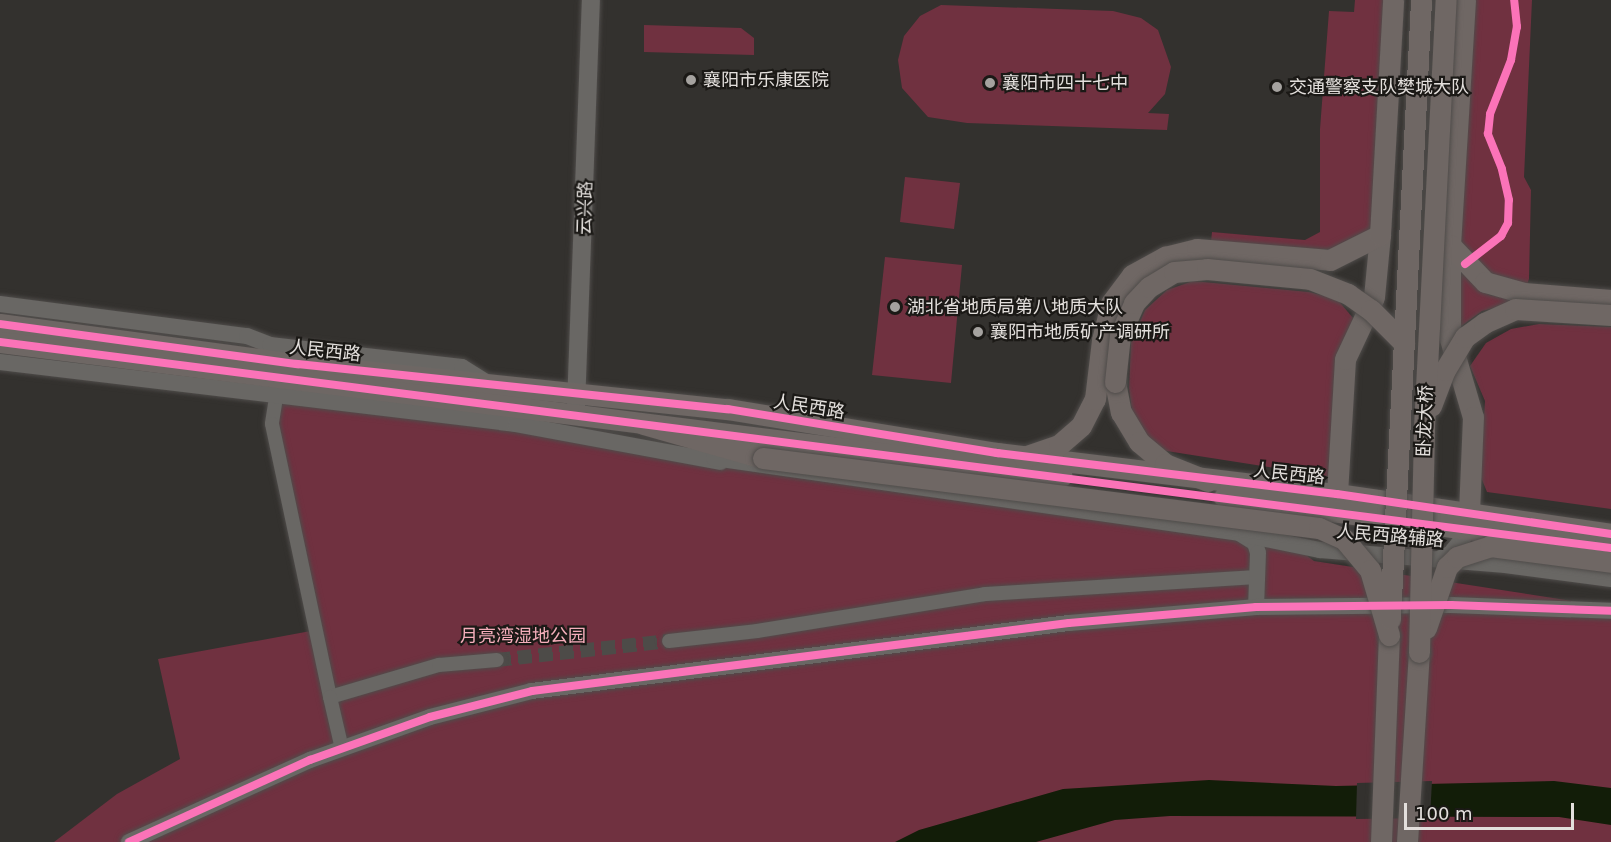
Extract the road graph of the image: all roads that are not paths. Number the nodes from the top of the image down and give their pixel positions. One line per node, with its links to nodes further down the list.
1 (591, 0): 17 (main road, 云兴路)
2 (1393, 0): 6 (highway)
3 (1421, 0): 13 (highway, 卧龙大桥, bridge)
4 (1446, 0): 20 (highway, 卧龙大桥, bridge)
5 (1466, 0): 7 (highway)
6 (1380, 235): 21 (highway); 24 (main road)
7 (1450, 245): 8 (highway); 25 (main road)
8 (1611, 300)
9 (0, 304): 15 (street)
10 (1611, 315): 20 (highway, bridge)
11 (0, 324): 15 (main road, 人民西路)
12 (0, 342): 16 (main road, 人民西路)
13 (1404, 343): 23 (highway, bridge); 38 (highway, 卧龙大桥, bridge)
14 (0, 362): 16 (street)
15 (484, 381): 17 (main road, 人民西路)
16 (278, 387): 18 (main road, 人民西路); 22 (street); 42 (street)
17 (579, 390): 18 (main road, 云兴路); 21 (main road, 人民西路)
18 (573, 415): 19 (main road, 人民西路)
19 (643, 424): 22 (street, 人民西路辅路); 24 (main road, 人民西路); 38 (highway, bridge)
20 (1424, 426): 40 (highway, 卧龙大桥, bridge)
21 (1024, 457): 23 (main road, 人民西路)
22 (721, 462): 26 (street, 人民西路辅路)
23 (1208, 481): 24 (main road, 人民西路)
24 (1331, 501): 25 (main road, 人民西路); 31 (street)
25 (1469, 521): 27 (main road, 人民西路); 29 (main road, 人民西路); 32 (street)
26 (1239, 533): 28 (street, 人民西路辅路); 30 (street)
27 (1611, 534)
28 (1290, 543): 30 (street); 31 (street, 人民西路辅路)
29 (1611, 548)
30 (1258, 553): 34 (street)
31 (1374, 555): 32 (street, 人民西路辅路)
32 (1437, 560): 35 (street, 人民西路辅路)
33 (1611, 562): 40 (highway, bridge)
34 (1257, 577): 36 (street); 39 (street)
35 (1611, 579)
36 (1256, 607): 37 (street); 43 (street)
37 (1611, 611)
38 (1389, 635): 45 (highway, 卧龙大桥)
39 (669, 641)
40 (1419, 652): 46 (highway, 卧龙大桥)
41 (498, 660): 42 (street)
42 (330, 697): 43 (street)
43 (342, 749): 44 (street)
44 (129, 842)
45 (1381, 842)
46 (1407, 842)

